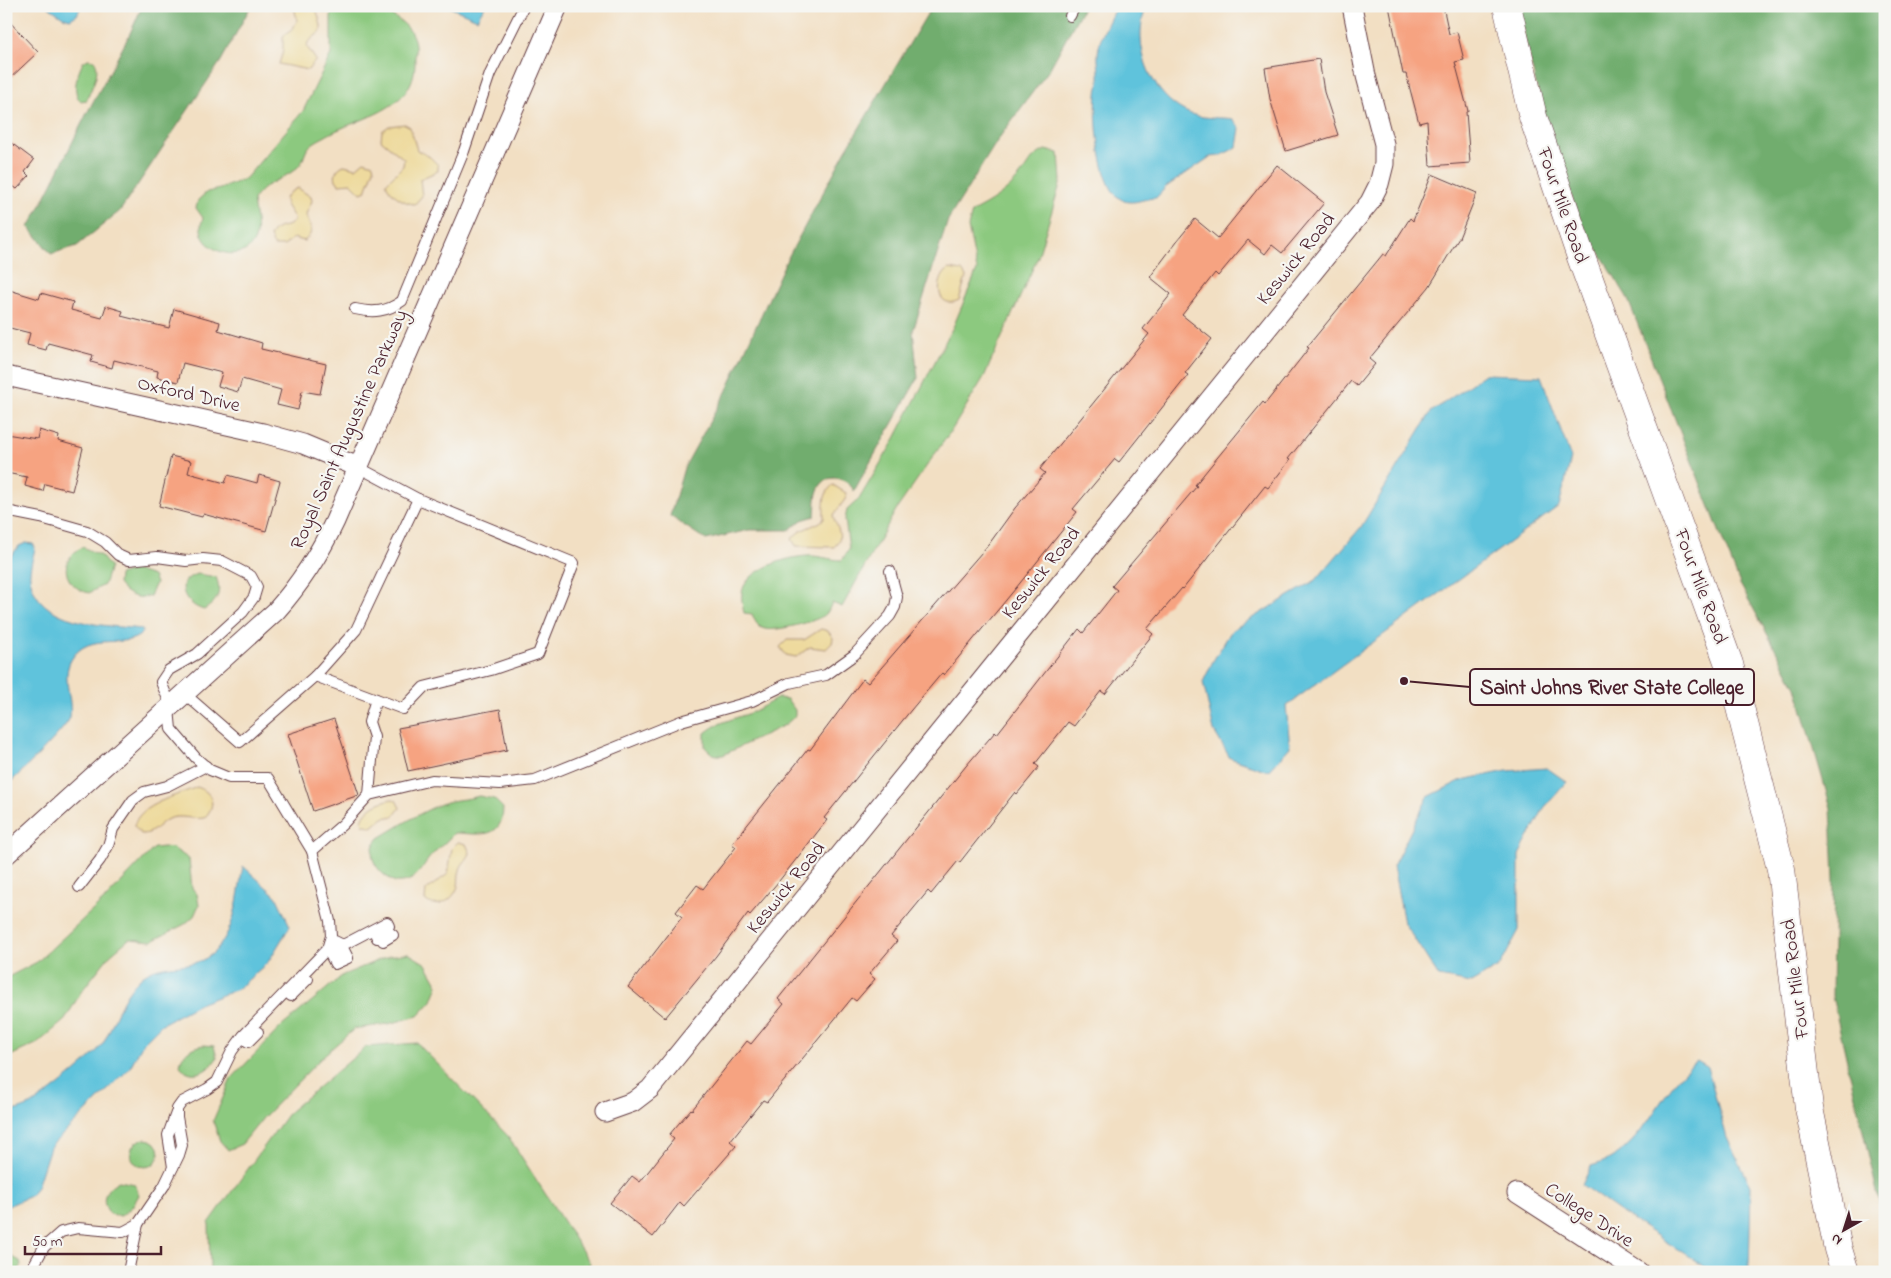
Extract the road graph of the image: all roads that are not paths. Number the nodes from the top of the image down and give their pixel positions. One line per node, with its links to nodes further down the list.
1 (524, 6): 7 (lane)
2 (558, 6): 9 (street, Royal Saint Augustine Parkway)
3 (1075, 6): 6 (lane)
4 (1352, 6): 25 (street, Keswick Road)
5 (1507, 6): 31 (main road, Four Mile Road)
6 (1070, 16)
7 (355, 309)
8 (6, 376): 9 (street, Oxford Drive)
9 (358, 467): 10 (lane); 14 (street, Royal Saint Augustine Parkway)
10 (418, 499): 13 (lane); 15 (lane)
11 (6, 511): 16 (lane)
12 (890, 571): 18 (lane)
13 (315, 676): 14 (lane); 15 (lane)
14 (185, 694): 16 (street, Royal Saint Augustine Parkway)
15 (376, 699): 18 (lane)
16 (169, 708): 17 (lane); 20 (street, Royal Saint Augustine Parkway)
17 (206, 766): 19 (lane); 21 (lane)
18 (369, 796): 19 (lane)
19 (312, 852): 23 (lane)
20 (6, 856)
21 (79, 887)
22 (382, 941): 23 (lane)
23 (326, 949): 24 (lane); 27 (lane)
24 (342, 954)
25 (605, 1112)
26 (1517, 1193): 30 (street, College Drive)
27 (138, 1224): 28 (lane); 29 (lane)
28 (30, 1272)
29 (128, 1272)
30 (1639, 1272)
31 (1845, 1272)

